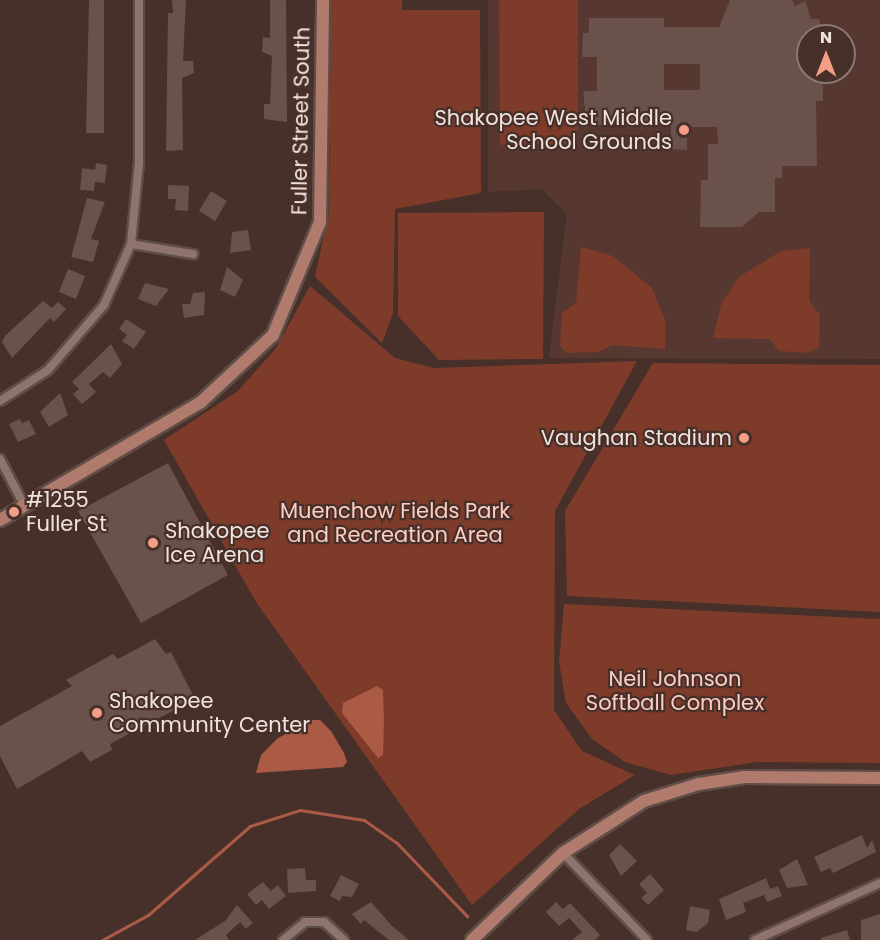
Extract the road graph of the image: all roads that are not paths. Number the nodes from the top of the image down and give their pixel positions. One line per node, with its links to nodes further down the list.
1 (140, 0): 3 (street)
2 (323, 0): 7 (street, Fuller Street South)
3 (131, 244): 4 (street); 5 (street)
4 (193, 254)
5 (0, 401)
6 (0, 459): 7 (street)
7 (24, 506): 8 (street, Fuller Street South)
8 (0, 520)
9 (880, 778): 10 (street)
10 (563, 853): 14 (street); 15 (street)
11 (880, 883): 16 (street)
12 (283, 940): 13 (street)
13 (344, 940)
14 (472, 940)
15 (647, 940)
16 (755, 940)

